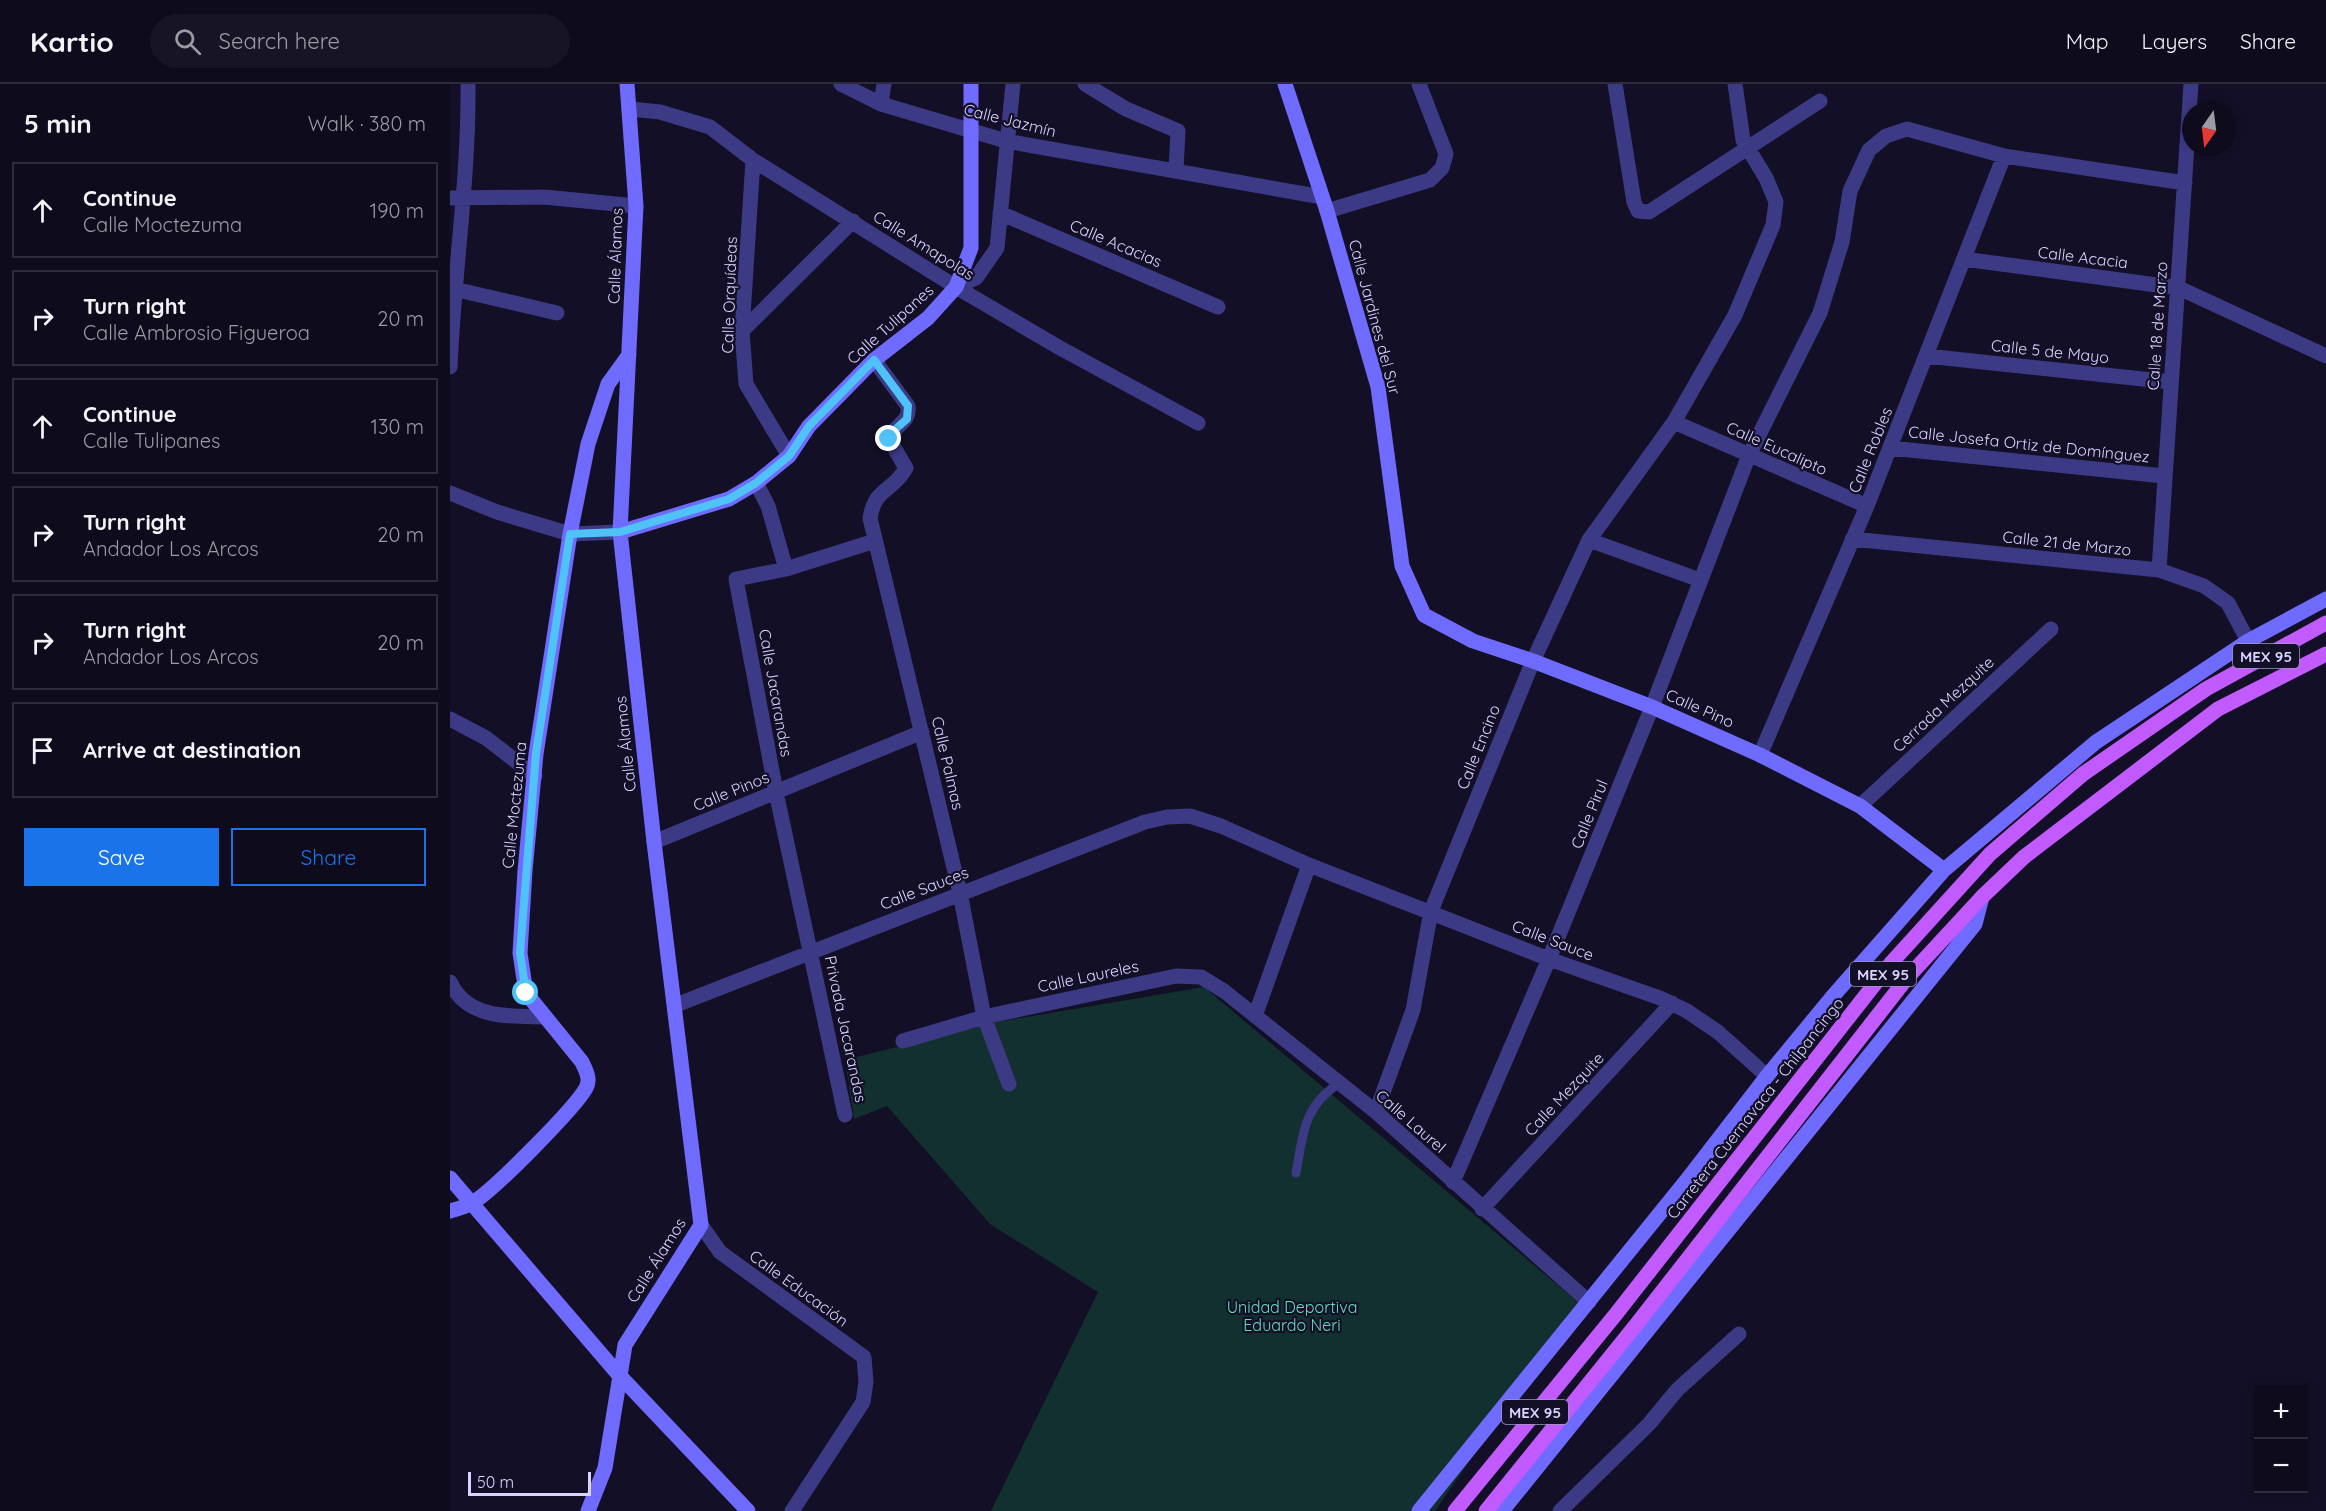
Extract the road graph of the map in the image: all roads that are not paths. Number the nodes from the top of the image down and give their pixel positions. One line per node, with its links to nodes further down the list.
1 (468, 84): 23 (street)
2 (627, 84): 15 (street, Calle Álamos)
3 (841, 84): 14 (street, Calle Jazmín)
4 (884, 84): 14 (street)
5 (970, 84): 16 (street, Calle Tulipanes)
6 (1013, 84): 17 (street)
7 (1084, 84): 21 (street)
8 (1285, 84): 24 (street, Calle Jardines del Sur)
9 (1419, 84): 24 (street)
10 (1615, 84): 18 (street)
11 (1735, 84): 18 (street)
12 (2191, 84): 22 (street, Calle 18 de Marzo)
13 (1820, 100): 18 (street)
14 (881, 104): 16 (street, Calle Jazmín)
15 (630, 109): 20 (street, Calle Amapolas); 25 (street, Calle Álamos)
16 (970, 129): 17 (street, Calle Jazmín); 29 (street, Calle Tulipanes)
17 (1006, 141): 21 (street, Calle Jazmín); 26 (street)
18 (1745, 144): 41 (street, Calle Encino)
19 (2004, 156): 22 (street, Calle Pirul); 28 (street, Calle Robles); 44 (street, Calle Pirul)
20 (753, 160): 27 (street, Calle Amapolas); 34 (street, Calle Orquídeas)
21 (1176, 170): 24 (street, Calle Jazmín)
22 (2185, 183): 31 (street, Calle 18 de Marzo)
23 (457, 199): 25 (street); 30 (street)
24 (1324, 204): 59 (street, Calle Jardines del Sur)
25 (636, 206): 35 (street, Calle Álamos)
26 (1000, 213): 29 (street); 32 (street, Calle Acacias)
27 (853, 221): 29 (street, Calle Amapolas); 34 (street)
28 (1964, 259): 31 (street, Calle Acacia); 36 (street, Calle Robles)
29 (956, 287): 38 (street, Calle Tulipanes); 42 (street, Calle Amapolas)
30 (452, 288): 33 (street); 39 (street)
31 (2179, 288): 37 (street, Calle Acacia); 40 (street, Calle 18 de Marzo)
32 (1218, 307)
33 (557, 313)
34 (742, 332): 45 (street, Calle Orquídeas)
35 (629, 355): 50 (street, Calle Álamos); 51 (street, Calle Moctezuma)
36 (1926, 356): 40 (street, Calle 5 de Mayo); 43 (street, Calle Robles)
37 (2326, 357)
38 (874, 360): 45 (street, Calle Tulipanes); 54 (street, Calle Palmas)
39 (450, 367)
40 (2171, 382): 46 (street, Calle 18 de Marzo)
41 (1674, 422): 44 (street, Calle Eucalipto); 53 (street, Calle Encino)
42 (1198, 423)
43 (1890, 448): 46 (street, Calle Josefa Ortiz de Domínguez); 49 (street, Calle Robles)
44 (1749, 455): 49 (street, Calle Eucalipto); 57 (street, Calle Pirul)
45 (789, 456): 47 (street, Calle Tulipanes)
46 (2164, 476): 56 (street, Calle 18 de Marzo)
47 (756, 483): 50 (street, Calle Tulipanes); 55 (street)
48 (450, 493): 51 (street)
49 (1867, 506): 52 (street, Calle Robles)
50 (620, 532): 51 (street); 73 (street, Calle Álamos)
51 (570, 534): 69 (street, Calle Moctezuma)
52 (1852, 539): 56 (street, Calle 21 de Marzo); 68 (street, Calle Robles)
53 (1589, 540): 57 (street); 64 (street, Calle Encino)
54 (875, 541): 55 (street); 67 (street, Calle Palmas)
55 (786, 569): 70 (street, Calle Jacarandas)
56 (2158, 570): 62 (street, Calle 21 de Marzo)
57 (1700, 580): 65 (street, Calle Pirul)
58 (2326, 598): 62 (street)
59 (1424, 615): 64 (street, Calle Pino)
60 (2326, 622): 108 (main road, Carretera Cuernavaca - Chilpancingo / MEX 95)
61 (2050, 629): 71 (street, Cerrada Mezquite)
62 (2248, 641): 75 (street)
63 (2326, 654): 77 (main road, MEX 95)
64 (1533, 661): 65 (street, Calle Pino); 78 (street, Calle Encino)
65 (1652, 707): 68 (street, Calle Pino); 80 (street, Calle Pirul)
66 (450, 719): 69 (street)
67 (922, 732): 70 (street, Calle Pinos); 76 (street, Calle Palmas)
68 (1760, 754): 71 (street, Calle Pino)
69 (535, 776): 86 (street, Calle Moctezuma)
70 (776, 792): 73 (street, Calle Pinos); 79 (street, Calle Jacarandas)
71 (1860, 806): 75 (street, Calle Pino)
72 (1190, 816): 74 (street, Calle Sauce); 76 (street, Calle Sauces)
73 (654, 842): 84 (street, Calle Álamos)
74 (1309, 865): 78 (street, Calle Sauce); 85 (street)
75 (1944, 870): 89 (street)
76 (960, 893): 79 (street, Calle Sauces); 87 (street, Calle Palmas)
77 (1983, 897): 109 (main road, MEX 95); 110 (street)
78 (1431, 911): 80 (street, Calle Sauce); 92 (street, Calle Encino)
79 (812, 951): 84 (street, Calle Sauces); 93 (street, Privada Jacarandas)
80 (1549, 959): 83 (street, Calle Sauce); 96 (street, Calle Pirul)
81 (1201, 978): 85 (street, Calle Laurel); 87 (street, Calle Laureles)
82 (450, 982): 86 (street)
83 (1672, 1004): 89 (street, Calle Sauce); 98 (street, Calle Mezquite)
84 (676, 1005): 100 (street, Calle Álamos)
85 (1255, 1016): 91 (street, Calle Laurel)
86 (543, 1017): 97 (street, Calle Moctezuma)
87 (984, 1017): 88 (street, Calle Laureles); 90 (street, Calle Palmas)
88 (903, 1041)
89 (1767, 1076): 101 (street)
90 (1009, 1084)
91 (1338, 1084): 92 (street, Calle Laurel); 94 (lane)
92 (1376, 1112): 96 (street, Calle Laurel)
93 (845, 1115)
94 (1296, 1173)
95 (450, 1179): 97 (street)
96 (1453, 1182): 98 (street, Calle Laurel)
97 (472, 1203): 99 (street); 103 (street)
98 (1482, 1209): 101 (street, Calle Laurel)
99 (450, 1211)
100 (701, 1225): 103 (street, Calle Álamos); 106 (street, Calle Educación)
101 (1589, 1302): 107 (street)
102 (1739, 1334): 111 (street)
103 (619, 1375): 104 (street, Calle Álamos); 105 (street)
104 (588, 1511)
105 (748, 1511)
106 (792, 1511)
107 (1419, 1511)
108 (1455, 1511)
109 (1486, 1511)
110 (1502, 1511)
111 (1560, 1511)

